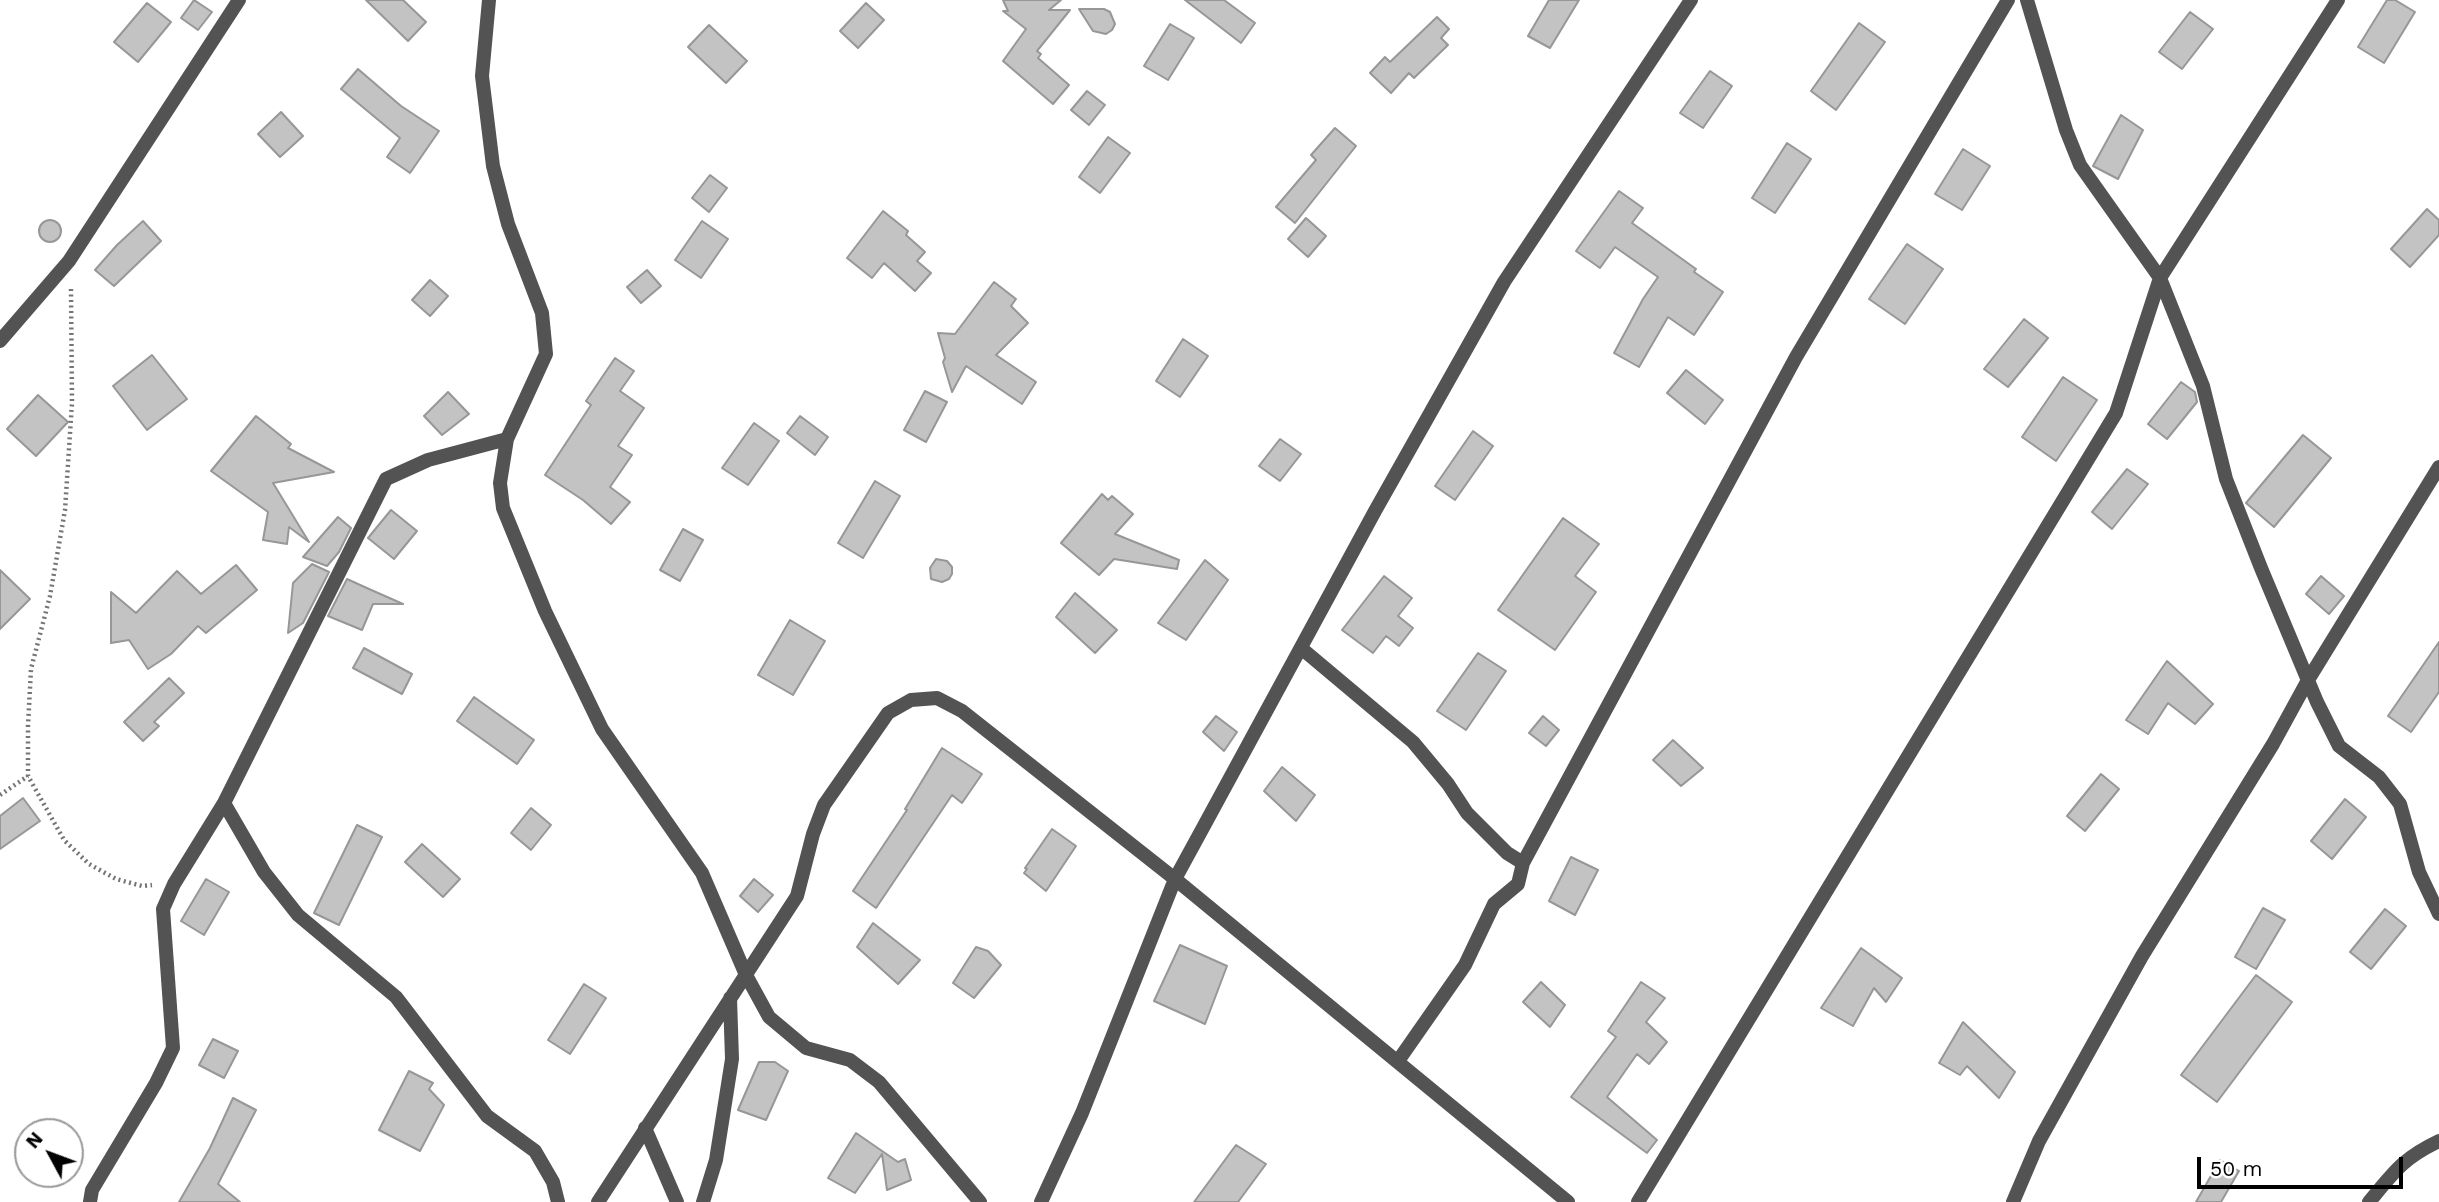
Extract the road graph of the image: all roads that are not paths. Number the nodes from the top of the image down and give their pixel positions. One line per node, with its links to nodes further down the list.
1 (239, 0): 8 (street)
2 (489, 0): 9 (street)
3 (1690, 0): 11 (street)
4 (2008, 0): 14 (street)
5 (2027, 0): 7 (street)
6 (2337, 0): 7 (street)
7 (2160, 278): 12 (street); 30 (street)
8 (0, 341)
9 (507, 439): 13 (street); 17 (street)
10 (2439, 467): 12 (street)
11 (1301, 648): 14 (street); 15 (street)
12 (2308, 680): 16 (street); 31 (street)
13 (224, 803): 22 (street); 23 (street)
14 (1523, 863): 19 (street)
15 (1175, 879): 17 (street); 19 (street); 28 (street)
16 (2439, 914)
17 (746, 975): 18 (street); 27 (street)
18 (730, 998): 20 (street); 26 (street)
19 (1398, 1061): 29 (street)
20 (645, 1128): 24 (street); 25 (street)
21 (2439, 1141): 32 (street)
22 (90, 1202)
23 (558, 1202)
24 (598, 1202)
25 (677, 1202)
26 (702, 1202)
27 (980, 1202)
28 (1041, 1202)
29 (1569, 1202)
30 (1638, 1202)
31 (2013, 1202)
32 (2370, 1202)

